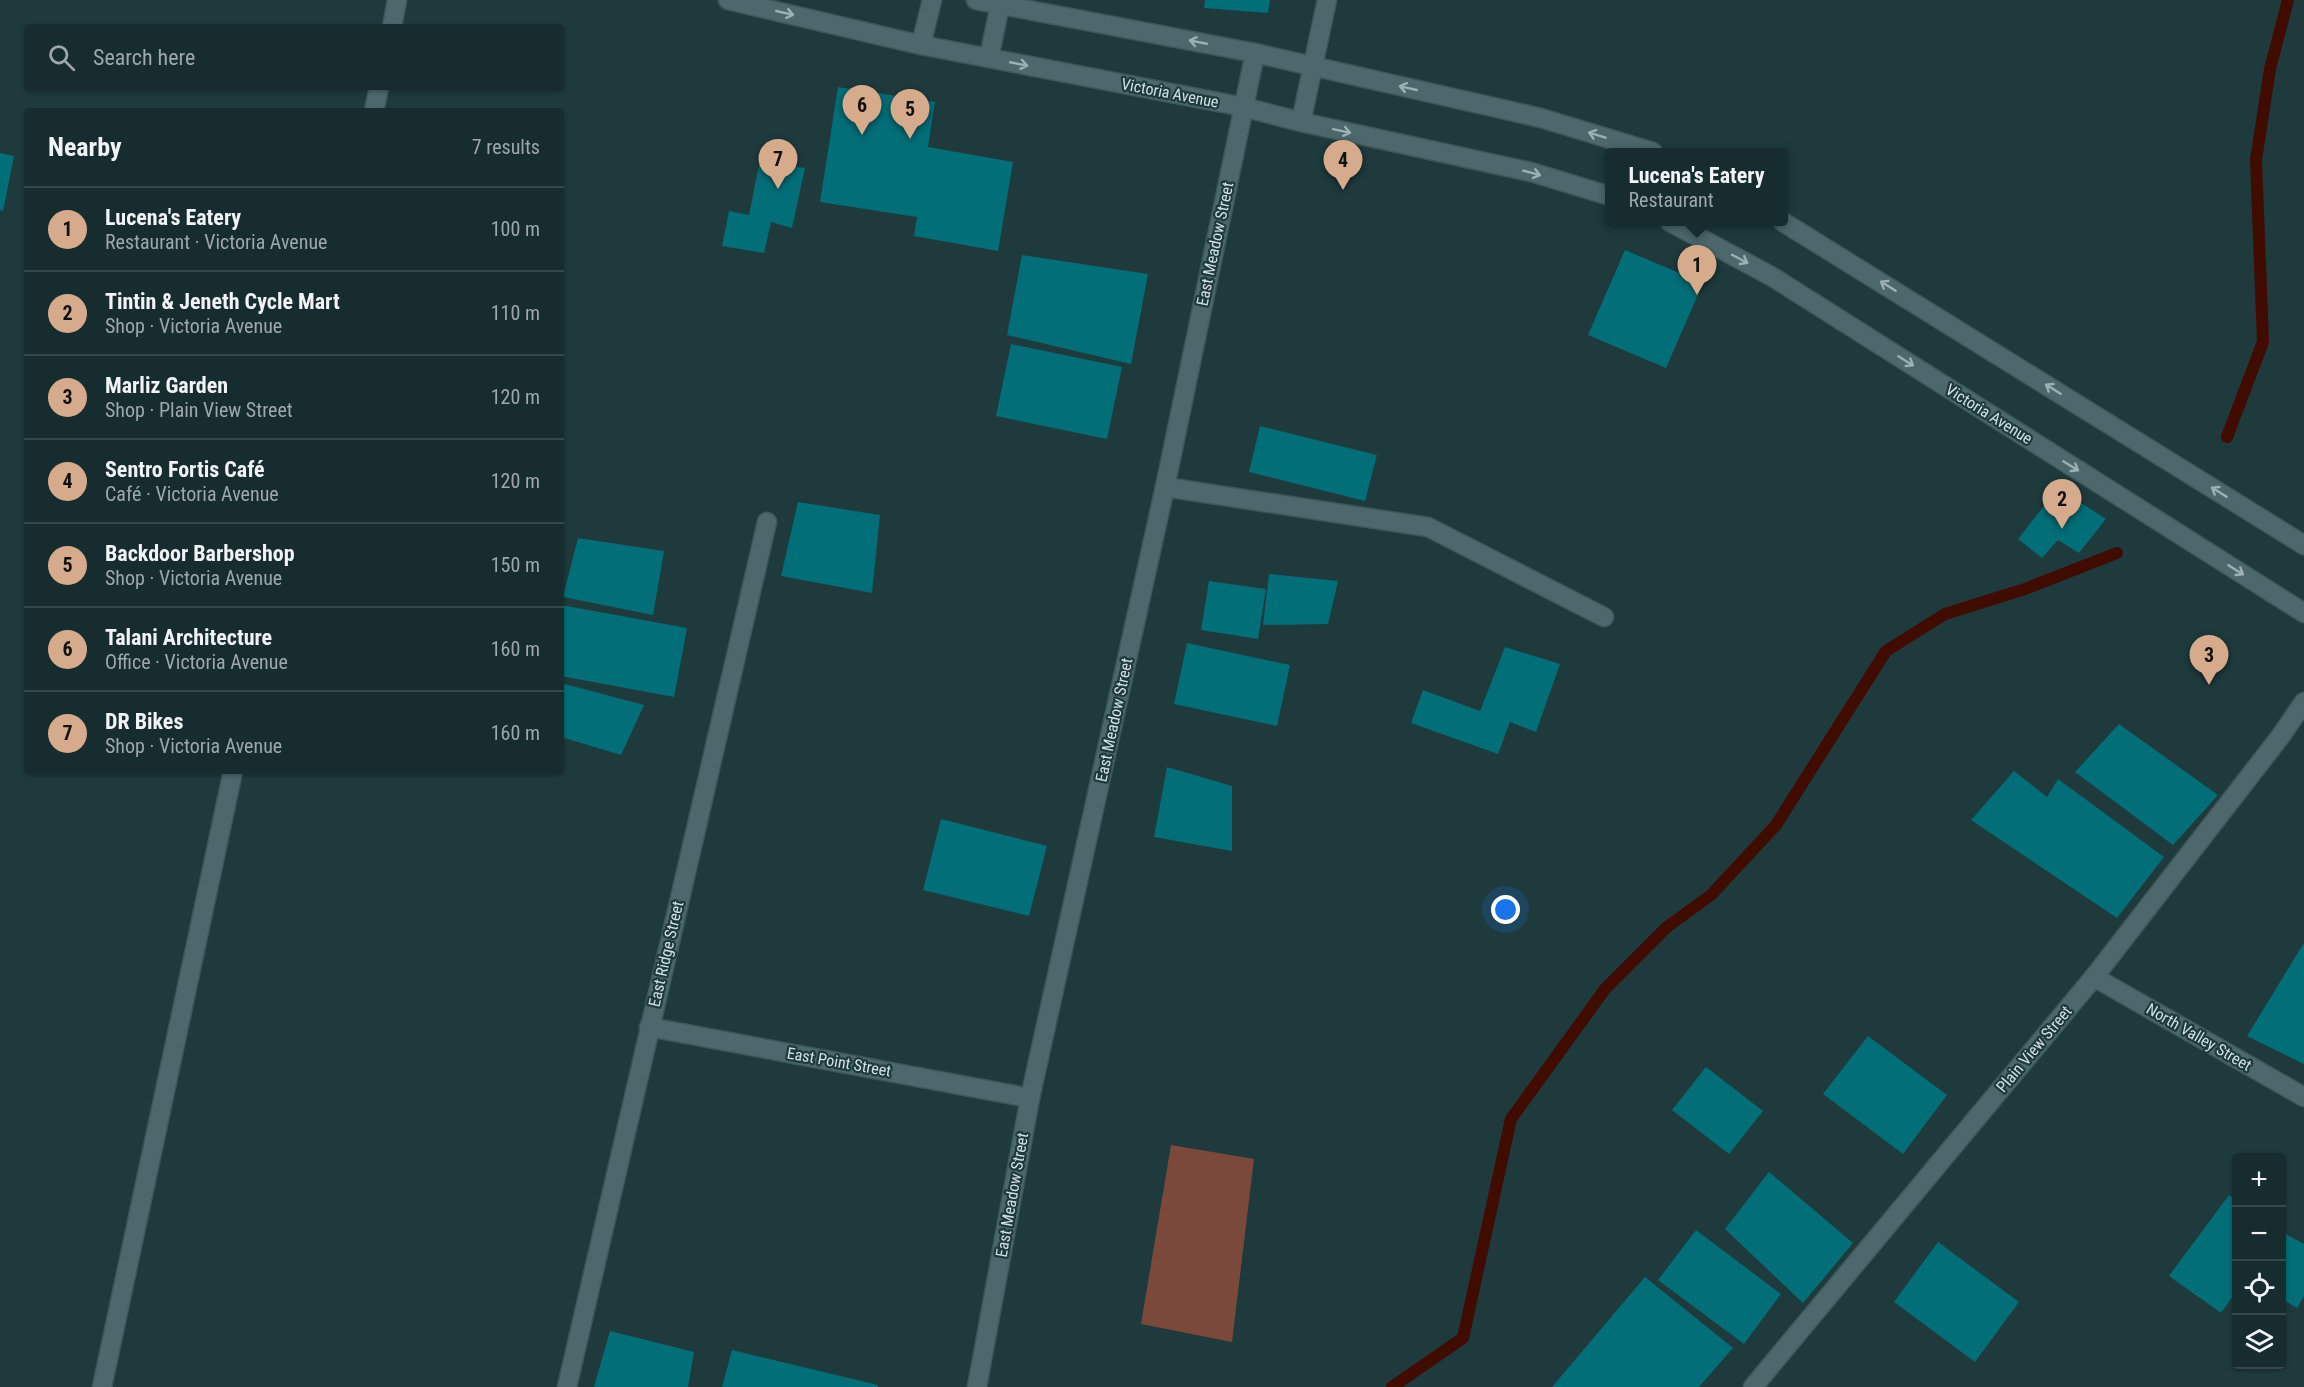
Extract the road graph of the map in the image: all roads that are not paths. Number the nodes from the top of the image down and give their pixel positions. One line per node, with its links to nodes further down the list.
1 (397, 0): 7 (street)
2 (728, 0): 8 (street, Victoria Avenue, one-way to 8)
3 (932, 0): 8 (street)
4 (976, 0): 6 (street)
5 (1327, 0): 11 (street)
6 (1001, 2): 9 (street, one-way to 6); 10 (street)
7 (393, 24)
8 (921, 45): 10 (street, Victoria Avenue)
9 (1256, 53): 11 (street); 13 (street, East Meadow Street)
10 (990, 58): 13 (street, Victoria Avenue, one-way to 13)
11 (1313, 67): 15 (street); 16 (street, one-way to 11)
12 (378, 90): 14 (street)
13 (1244, 107): 15 (street, Victoria Avenue); 20 (street, East Meadow Street)
14 (375, 108)
15 (1301, 122): 17 (street, Victoria Avenue, one-way to 17)
16 (1637, 148)
17 (1605, 194)
18 (1788, 225): 22 (street, one-way to 18)
19 (1677, 226): 23 (street, Victoria Avenue, one-way to 23)
20 (1165, 487): 24 (street); 30 (street, East Meadow Street)
21 (767, 522): 28 (street, East Ridge Street)
22 (2304, 546)
23 (2304, 613)
24 (1604, 617)
25 (2304, 702): 27 (street, Plain View Street)
26 (232, 774): 31 (street)
27 (2094, 976): 29 (street, North Valley Street); 34 (street, Plain View Street)
28 (649, 1027): 30 (street, East Point Street); 32 (street, East Ridge Street)
29 (2304, 1097)
30 (1030, 1098): 33 (street, East Meadow Street)
31 (102, 1387)
32 (567, 1387)
33 (977, 1387)
34 (1753, 1387)

